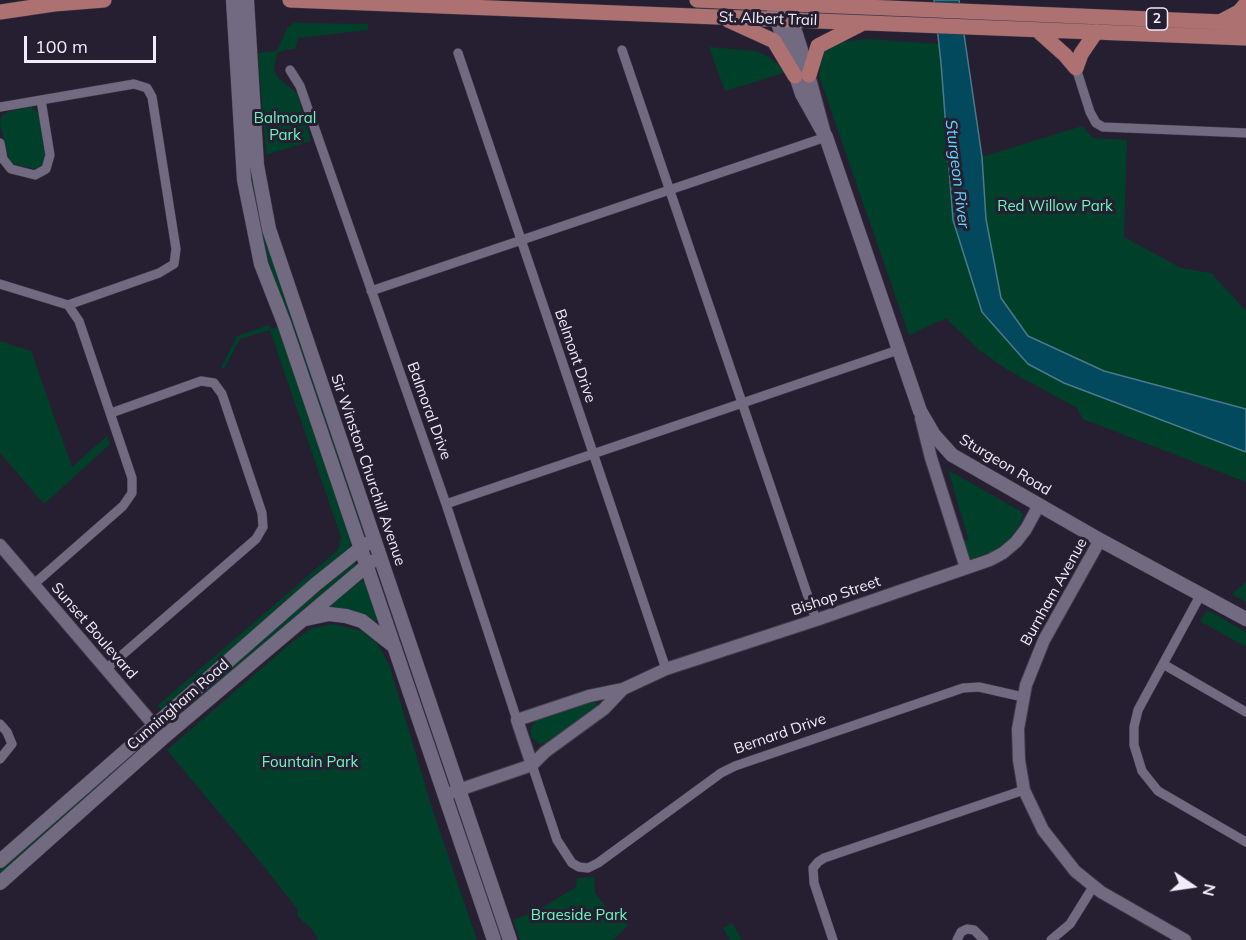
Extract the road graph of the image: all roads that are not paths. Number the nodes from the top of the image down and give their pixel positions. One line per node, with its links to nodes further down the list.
1 (104, 0): 13 (main road)
2 (233, 0): 49 (main road)
3 (247, 0): 46 (main road, Sir Winston Churchill Avenue)
4 (290, 0): 16 (main road, St. Albert Trail / 2)
5 (697, 0): 9 (main road, St. Albert Trail / 2)
6 (832, 0): 12 (main road)
7 (1035, 0): 14 (main road)
8 (1059, 0): 15 (main road)
9 (727, 1): 10 (main road, St. Albert Trail / 2)
10 (778, 2): 12 (main road, St. Albert Trail / 2); 17 (main road, Sturgeon Road)
11 (1246, 4): 18 (main road)
12 (851, 6): 14 (main road, St. Albert Trail / 2)
13 (0, 12)
14 (1014, 13): 15 (main road, St. Albert Trail / 2)
15 (1068, 15): 18 (main road, St. Albert Trail / 2)
16 (723, 17): 17 (main road, St. Albert Trail / 2); 28 (main road)
17 (784, 20): 19 (main road, St. Albert Trail / 2); 28 (main road, Sturgeon Road)
18 (1221, 22): 20 (main road, St. Albert Trail / 2)
19 (863, 23): 21 (main road, St. Albert Trail / 2); 28 (main road)
20 (1246, 23)
21 (1037, 30): 22 (main road, St. Albert Trail / 2); 26 (main road)
22 (1096, 32): 23 (main road, St. Albert Trail / 2); 26 (main road)
23 (1246, 38)
24 (622, 50): 34 (street)
25 (458, 53): 35 (street, Belmont Drive)
26 (1076, 68): 31 (street)
27 (290, 70): 37 (street, Balmoral Drive)
28 (802, 75): 32 (main road, Sturgeon Road)
29 (41, 100): 30 (street); 33 (street); 38 (street)
30 (0, 107)
31 (1246, 133)
32 (826, 137): 34 (street); 39 (main road, Sturgeon Road)
33 (0, 143)
34 (670, 189): 35 (street); 40 (street)
35 (520, 240): 37 (street); 43 (street, Belmont Drive)
36 (0, 284): 38 (street)
37 (371, 291): 44 (street, Balmoral Drive)
38 (68, 305): 42 (street)
39 (898, 350): 40 (street); 41 (main road, Sturgeon Road)
40 (742, 402): 43 (street); 57 (street)
41 (920, 411): 45 (main road, Sturgeon Road); 52 (street)
42 (111, 413): 53 (street); 60 (street)
43 (592, 453): 44 (street); 61 (street, Belmont Drive)
44 (446, 504): 65 (street, Balmoral Drive)
45 (1038, 505): 47 (main road, Sturgeon Road); 52 (street, Bishop Street)
46 (373, 538): 49 (main road, Cunningham Road); 50 (main road, Sir Winston Churchill Avenue)
47 (1100, 540): 54 (main road, Sturgeon Road); 63 (street, Burnham Avenue)
48 (0, 545): 53 (street, Sunset Boulevard)
49 (360, 549): 51 (main road); 67 (main road, Cunningham Road)
50 (379, 554): 51 (main road, Cunningham Road); 71 (main road, Sir Winston Churchill Avenue)
51 (366, 566): 55 (main road, Cunningham Road); 58 (main road)
52 (966, 568): 57 (street, Bishop Street)
53 (34, 584): 60 (street, Sunset Boulevard)
54 (1201, 594): 56 (main road, Sturgeon Road); 59 (street)
55 (304, 619): 58 (main road); 68 (main road, Cunningham Road)
56 (1246, 619)
57 (816, 620): 61 (street, Bishop Street)
58 (393, 646): 73 (main road)
59 (1163, 664): 64 (street); 74 (street)
60 (107, 668): 67 (street, Sunset Boulevard)
61 (666, 669): 62 (street, Bishop Street)
62 (623, 689): 65 (street, Bishop Street); 70 (street, Bishop Street)
63 (1023, 697): 70 (street, Bernard Drive); 72 (street, Burnham Avenue)
64 (1246, 712)
65 (517, 720): 70 (street, Balmoral Drive)
66 (0, 724): 69 (street)
67 (154, 726): 68 (street, Sunset Boulevard); 75 (main road, Cunningham Road)
68 (164, 737): 76 (main road, Cunningham Road)
69 (0, 759)
70 (532, 765): 71 (street, Bishop Street)
71 (459, 790): 73 (street, Bishop Street); 79 (main road, Sir Winston Churchill Avenue)
72 (1024, 790): 77 (street, Burnham Avenue); 80 (street)
73 (444, 795): 78 (main road)
74 (1246, 842)
75 (0, 861)
76 (0, 883)
77 (1093, 886): 83 (street); 84 (street, Burnham Avenue)
78 (494, 940)
79 (510, 940)
80 (833, 940)
81 (957, 940): 82 (street)
82 (984, 940)
83 (1051, 940)
84 (1185, 940)

